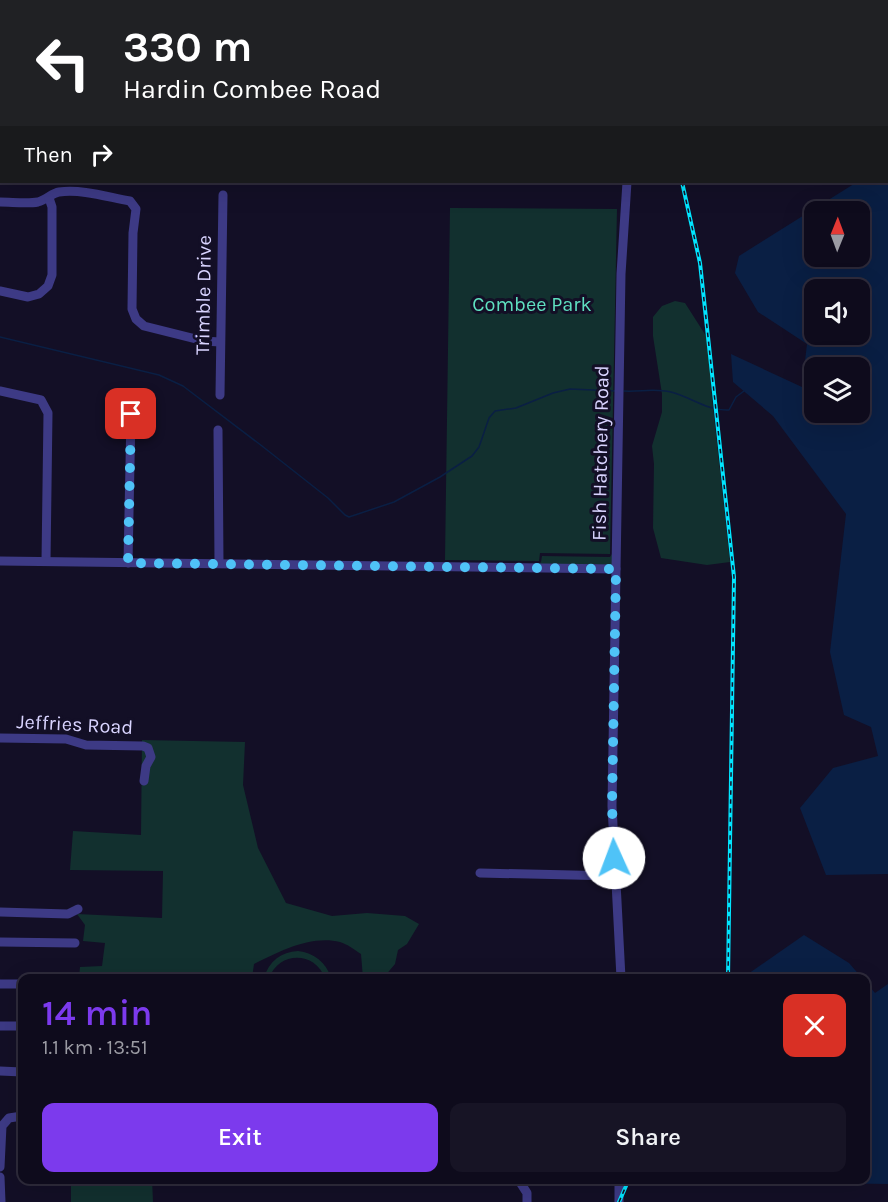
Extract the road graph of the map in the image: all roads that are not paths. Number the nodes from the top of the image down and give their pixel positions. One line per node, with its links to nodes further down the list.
1 (627, 183): 15 (street, Fish Hatchery Road)
2 (223, 195): 6 (street, Trimble Drive)
3 (49, 198): 4 (street); 5 (street); 6 (street)
4 (0, 202)
5 (0, 291)
6 (220, 342): 8 (street, Trimble Drive)
7 (0, 391): 12 (street)
8 (220, 395)
9 (131, 414): 13 (street)
10 (218, 430): 14 (street)
11 (0, 561): 12 (street)
12 (46, 561): 13 (street)
13 (128, 563): 14 (street)
14 (219, 564): 15 (street)
15 (616, 569): 19 (street, Fish Hatchery Road)
16 (0, 738): 17 (street, Jeffries Road)
17 (144, 781)
18 (480, 873): 19 (street)
19 (615, 876): 24 (street, Fish Hatchery Road)
20 (78, 909): 21 (street)
21 (0, 912)
22 (0, 942): 23 (street)
23 (75, 943)
24 (621, 974)
25 (0, 984): 26 (street)
26 (18, 984)
27 (0, 1026): 28 (street)
28 (18, 1026)
29 (0, 1071): 30 (street)
30 (18, 1072)
31 (18, 1117): 32 (street)
32 (0, 1167)
33 (0, 1177): 36 (street)
34 (521, 1184): 37 (street)
35 (619, 1184): 38 (street)
36 (1, 1202)
37 (527, 1202)
38 (619, 1202)

